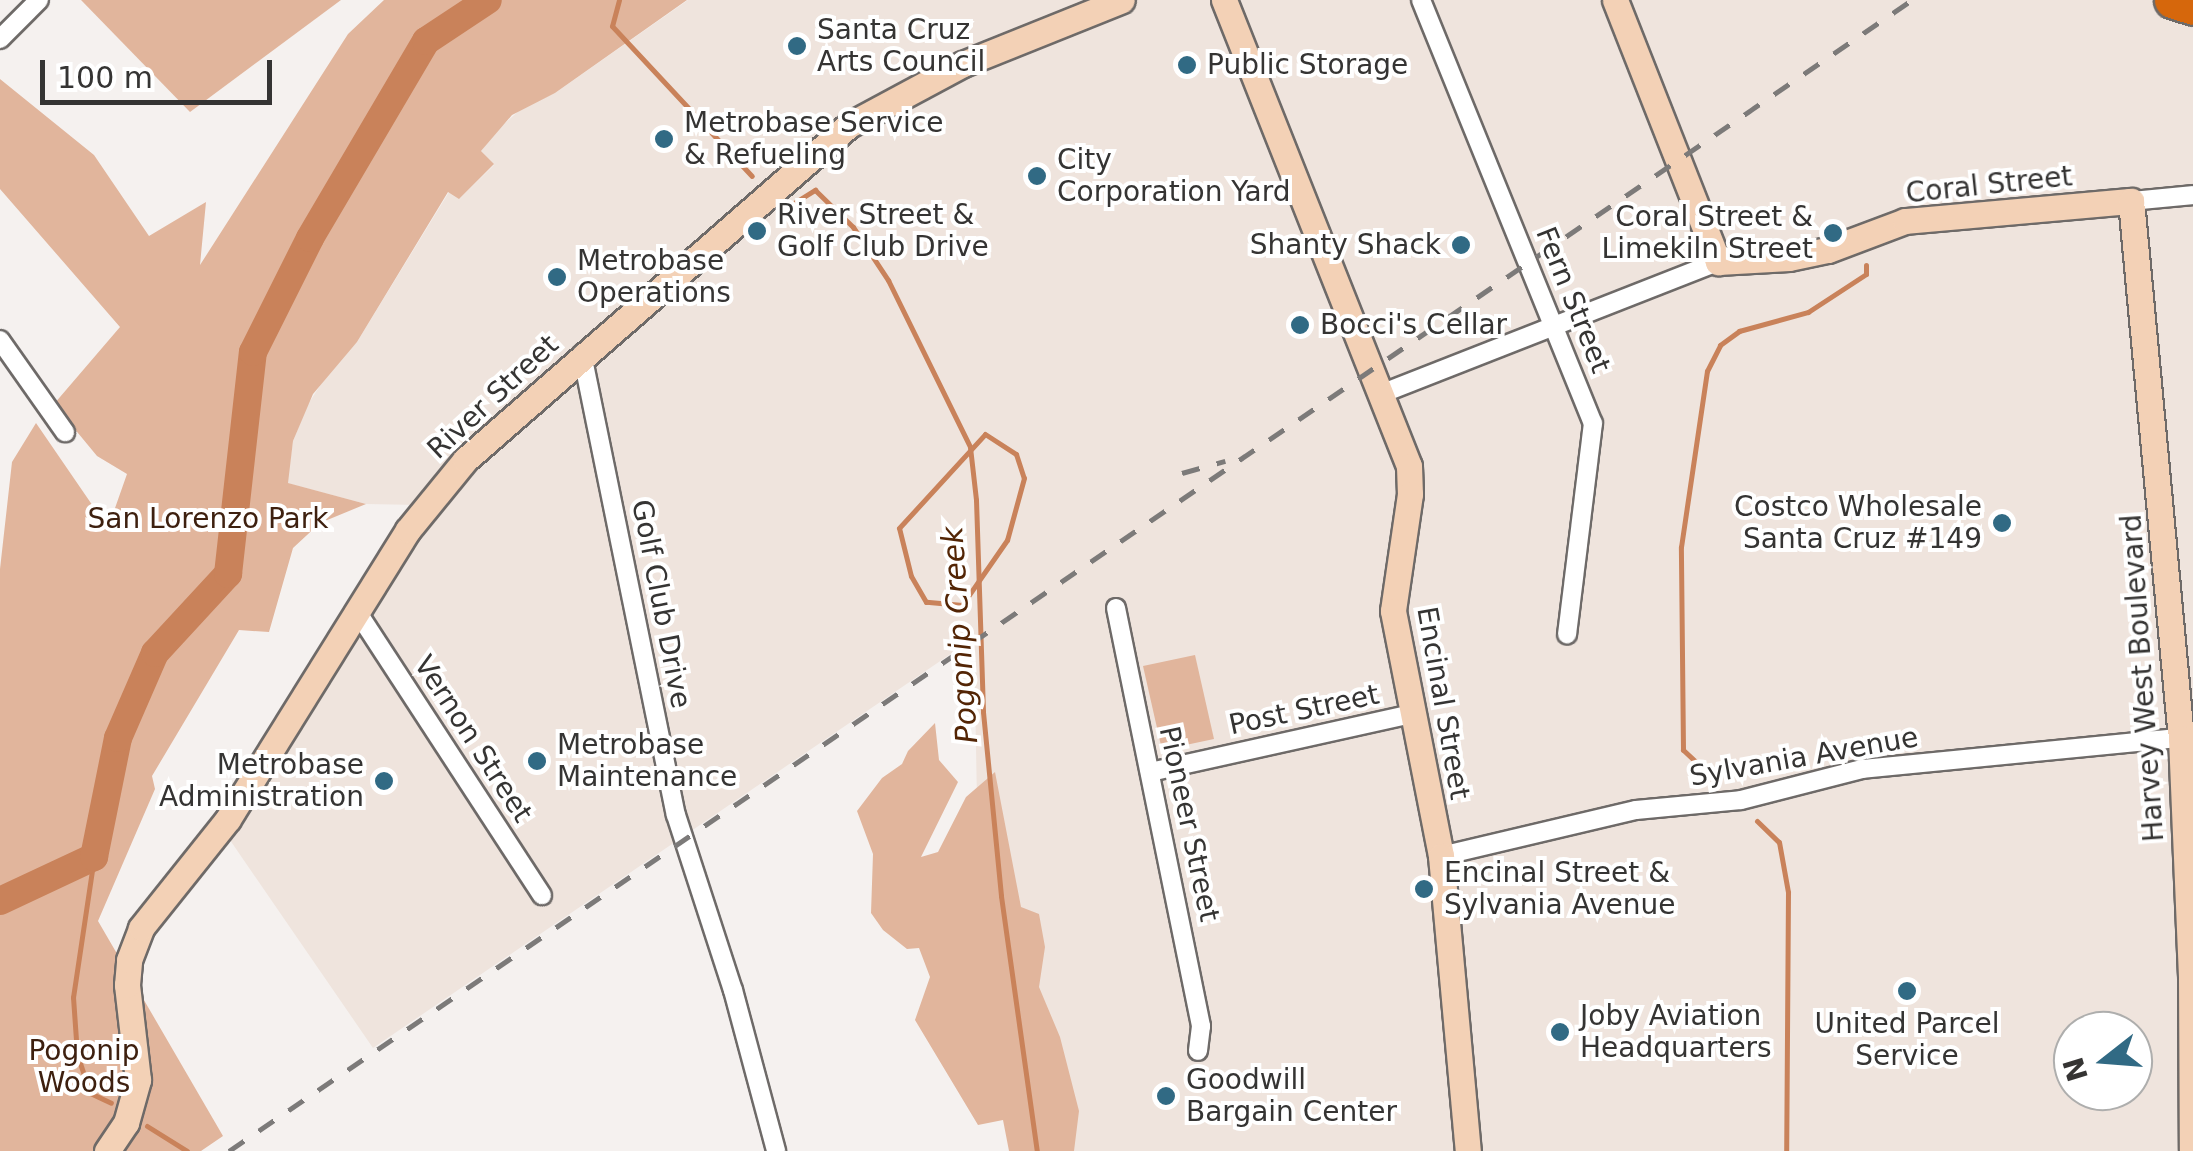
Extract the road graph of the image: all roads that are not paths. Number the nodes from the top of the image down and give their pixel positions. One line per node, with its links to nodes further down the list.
1 (39, 0): 8 (street)
2 (1122, 0): 16 (street, River Street)
3 (1224, 0): 17 (street, Encinal Street)
4 (1421, 0): 14 (street, Fern Street)
5 (1614, 0): 12 (street)
6 (2172, 0): 7 (highway)
7 (2193, 7)
8 (0, 39)
9 (2193, 196): 10 (street, Coral Street)
10 (2132, 201): 11 (street, Coral Street); 13 (street, Harvey West Boulevard)
11 (2067, 206): 12 (street, Coral Street); 13 (street)
12 (1718, 262): 14 (street)
13 (2138, 264): 23 (street, Harvey West Boulevard)
14 (1556, 328): 17 (street); 21 (street, Fern Street)
15 (0, 340): 18 (street)
16 (582, 354): 20 (street, River Street); 29 (street, Golf Club Drive)
17 (1383, 393): 22 (street, Encinal Street)
18 (66, 432)
19 (1116, 608): 24 (street, Pioneer Street)
20 (358, 613): 26 (street, Vernon Street); 28 (street, River Street)
21 (1567, 634)
22 (1411, 714): 24 (street, Post Street); 25 (street, Encinal Street)
23 (2181, 738): 25 (street, Sylvania Avenue); 31 (street, Harvey West Boulevard)
24 (1150, 772): 27 (street, Pioneer Street)
25 (1441, 856): 30 (street, Encinal Street)
26 (542, 894)
27 (1198, 1050)
28 (108, 1151)
29 (776, 1151)
30 (1468, 1151)
31 (2192, 1151)

